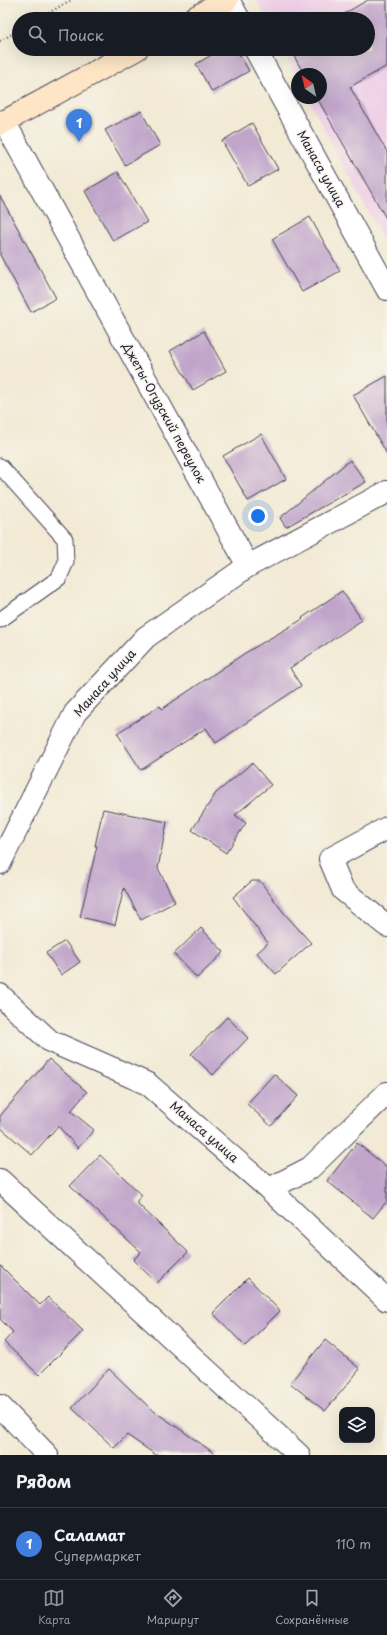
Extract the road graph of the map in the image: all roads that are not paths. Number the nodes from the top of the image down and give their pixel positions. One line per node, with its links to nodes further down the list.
1 (227, 0): 2 (main road); 3 (street)
2 (205, 12)
3 (235, 12)
4 (124, 56): 6 (main road)
5 (259, 56): 7 (street, Манаса улица)
6 (2, 122): 10 (street, Джеты-Огузский переулок)
7 (387, 289)
8 (0, 466): 11 (lane)
9 (387, 492): 10 (street)
10 (248, 566): 13 (street, Манаса улица)
11 (0, 620)
12 (387, 828): 14 (street)
13 (0, 863)
14 (387, 926)
15 (0, 995): 18 (street, Манаса улица)
16 (387, 1093): 18 (street)
17 (0, 1180): 22 (street)
18 (269, 1189): 19 (street, Манаса улица)
19 (387, 1300)
20 (0, 1406): 21 (street)
21 (47, 1455)
22 (299, 1455)

